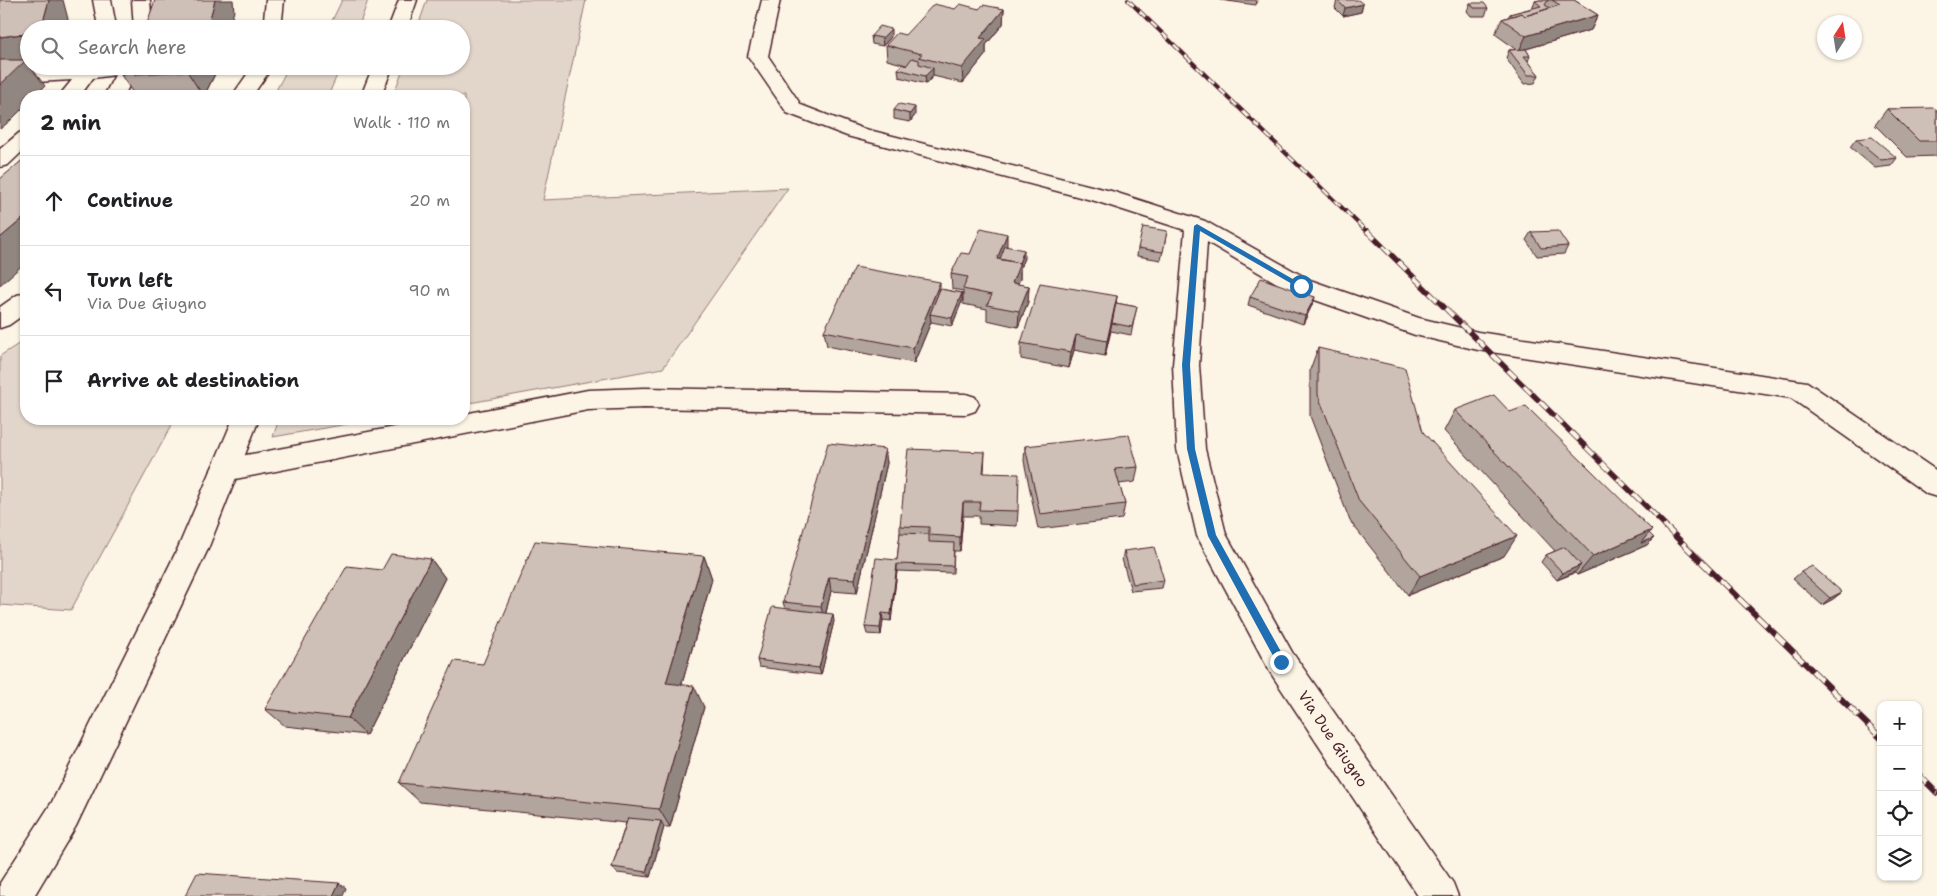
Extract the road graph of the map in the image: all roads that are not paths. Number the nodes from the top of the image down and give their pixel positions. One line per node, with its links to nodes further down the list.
1 (102, 0): 6 (street)
2 (141, 0): 7 (street)
3 (275, 0): 8 (street)
4 (408, 0): 9 (street)
5 (771, 0): 22 (street)
6 (106, 20)
7 (142, 20)
8 (273, 20)
9 (400, 20)
10 (32, 75): 15 (street)
11 (84, 75): 16 (street)
12 (125, 75): 17 (street)
13 (256, 75): 18 (street)
14 (379, 75): 19 (street)
15 (0, 78)
16 (75, 90)
17 (118, 90)
18 (246, 90)
19 (373, 90)
20 (20, 142): 21 (street)
21 (0, 160)
22 (1197, 226): 30 (street); 32 (street, Via Due Giugno)
23 (20, 306): 24 (street)
24 (0, 320)
25 (966, 404): 26 (street)
26 (470, 423)
27 (244, 425): 29 (street)
28 (458, 425): 29 (street)
29 (225, 470): 31 (street)
30 (1937, 486)
31 (13, 896)
32 (1440, 896)

